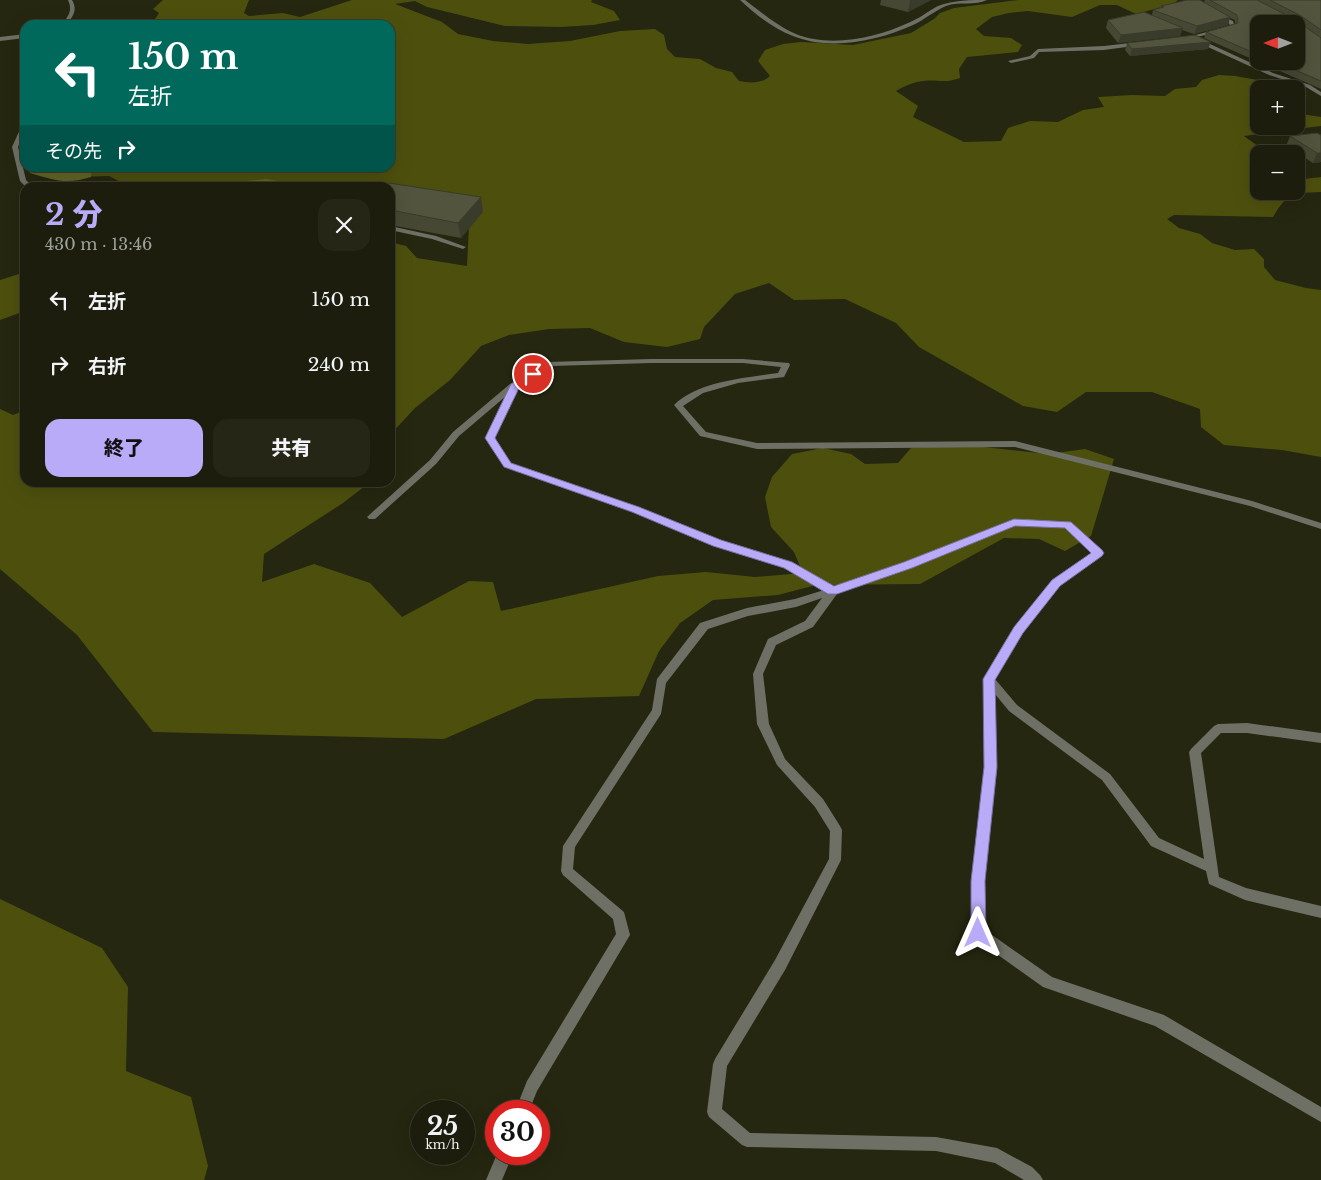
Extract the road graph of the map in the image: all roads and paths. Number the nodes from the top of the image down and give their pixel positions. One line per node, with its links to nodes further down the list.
1 (70, 0): 7 (street)
2 (742, 0): 5 (street)
3 (938, 0): 5 (street)
4 (985, 0): 5 (street)
5 (950, 3)
6 (1214, 13): 10 (street)
7 (68, 20)
8 (1180, 34): 10 (street)
9 (20, 37): 11 (street)
10 (1194, 38): 12 (street); 15 (street)
11 (0, 39)
12 (1184, 40)
13 (1144, 44): 14 (street)
14 (1011, 62)
15 (1321, 94)
16 (20, 136): 17 (street)
17 (20, 168)
18 (395, 229): 19 (street)
19 (462, 247)
20 (516, 384): 21 (street); 22 (street); 23 (street)
21 (372, 517)
22 (1321, 526)
23 (832, 591): 24 (street); 28 (street); 32 (street)
24 (989, 679): 26 (street); 29 (street)
25 (1321, 738): 26 (street)
26 (1211, 868): 27 (street)
27 (1321, 912)
28 (526, 1100)
29 (1321, 1115)
30 (500, 1165): 31 (street)
31 (494, 1180)
32 (1034, 1180)

